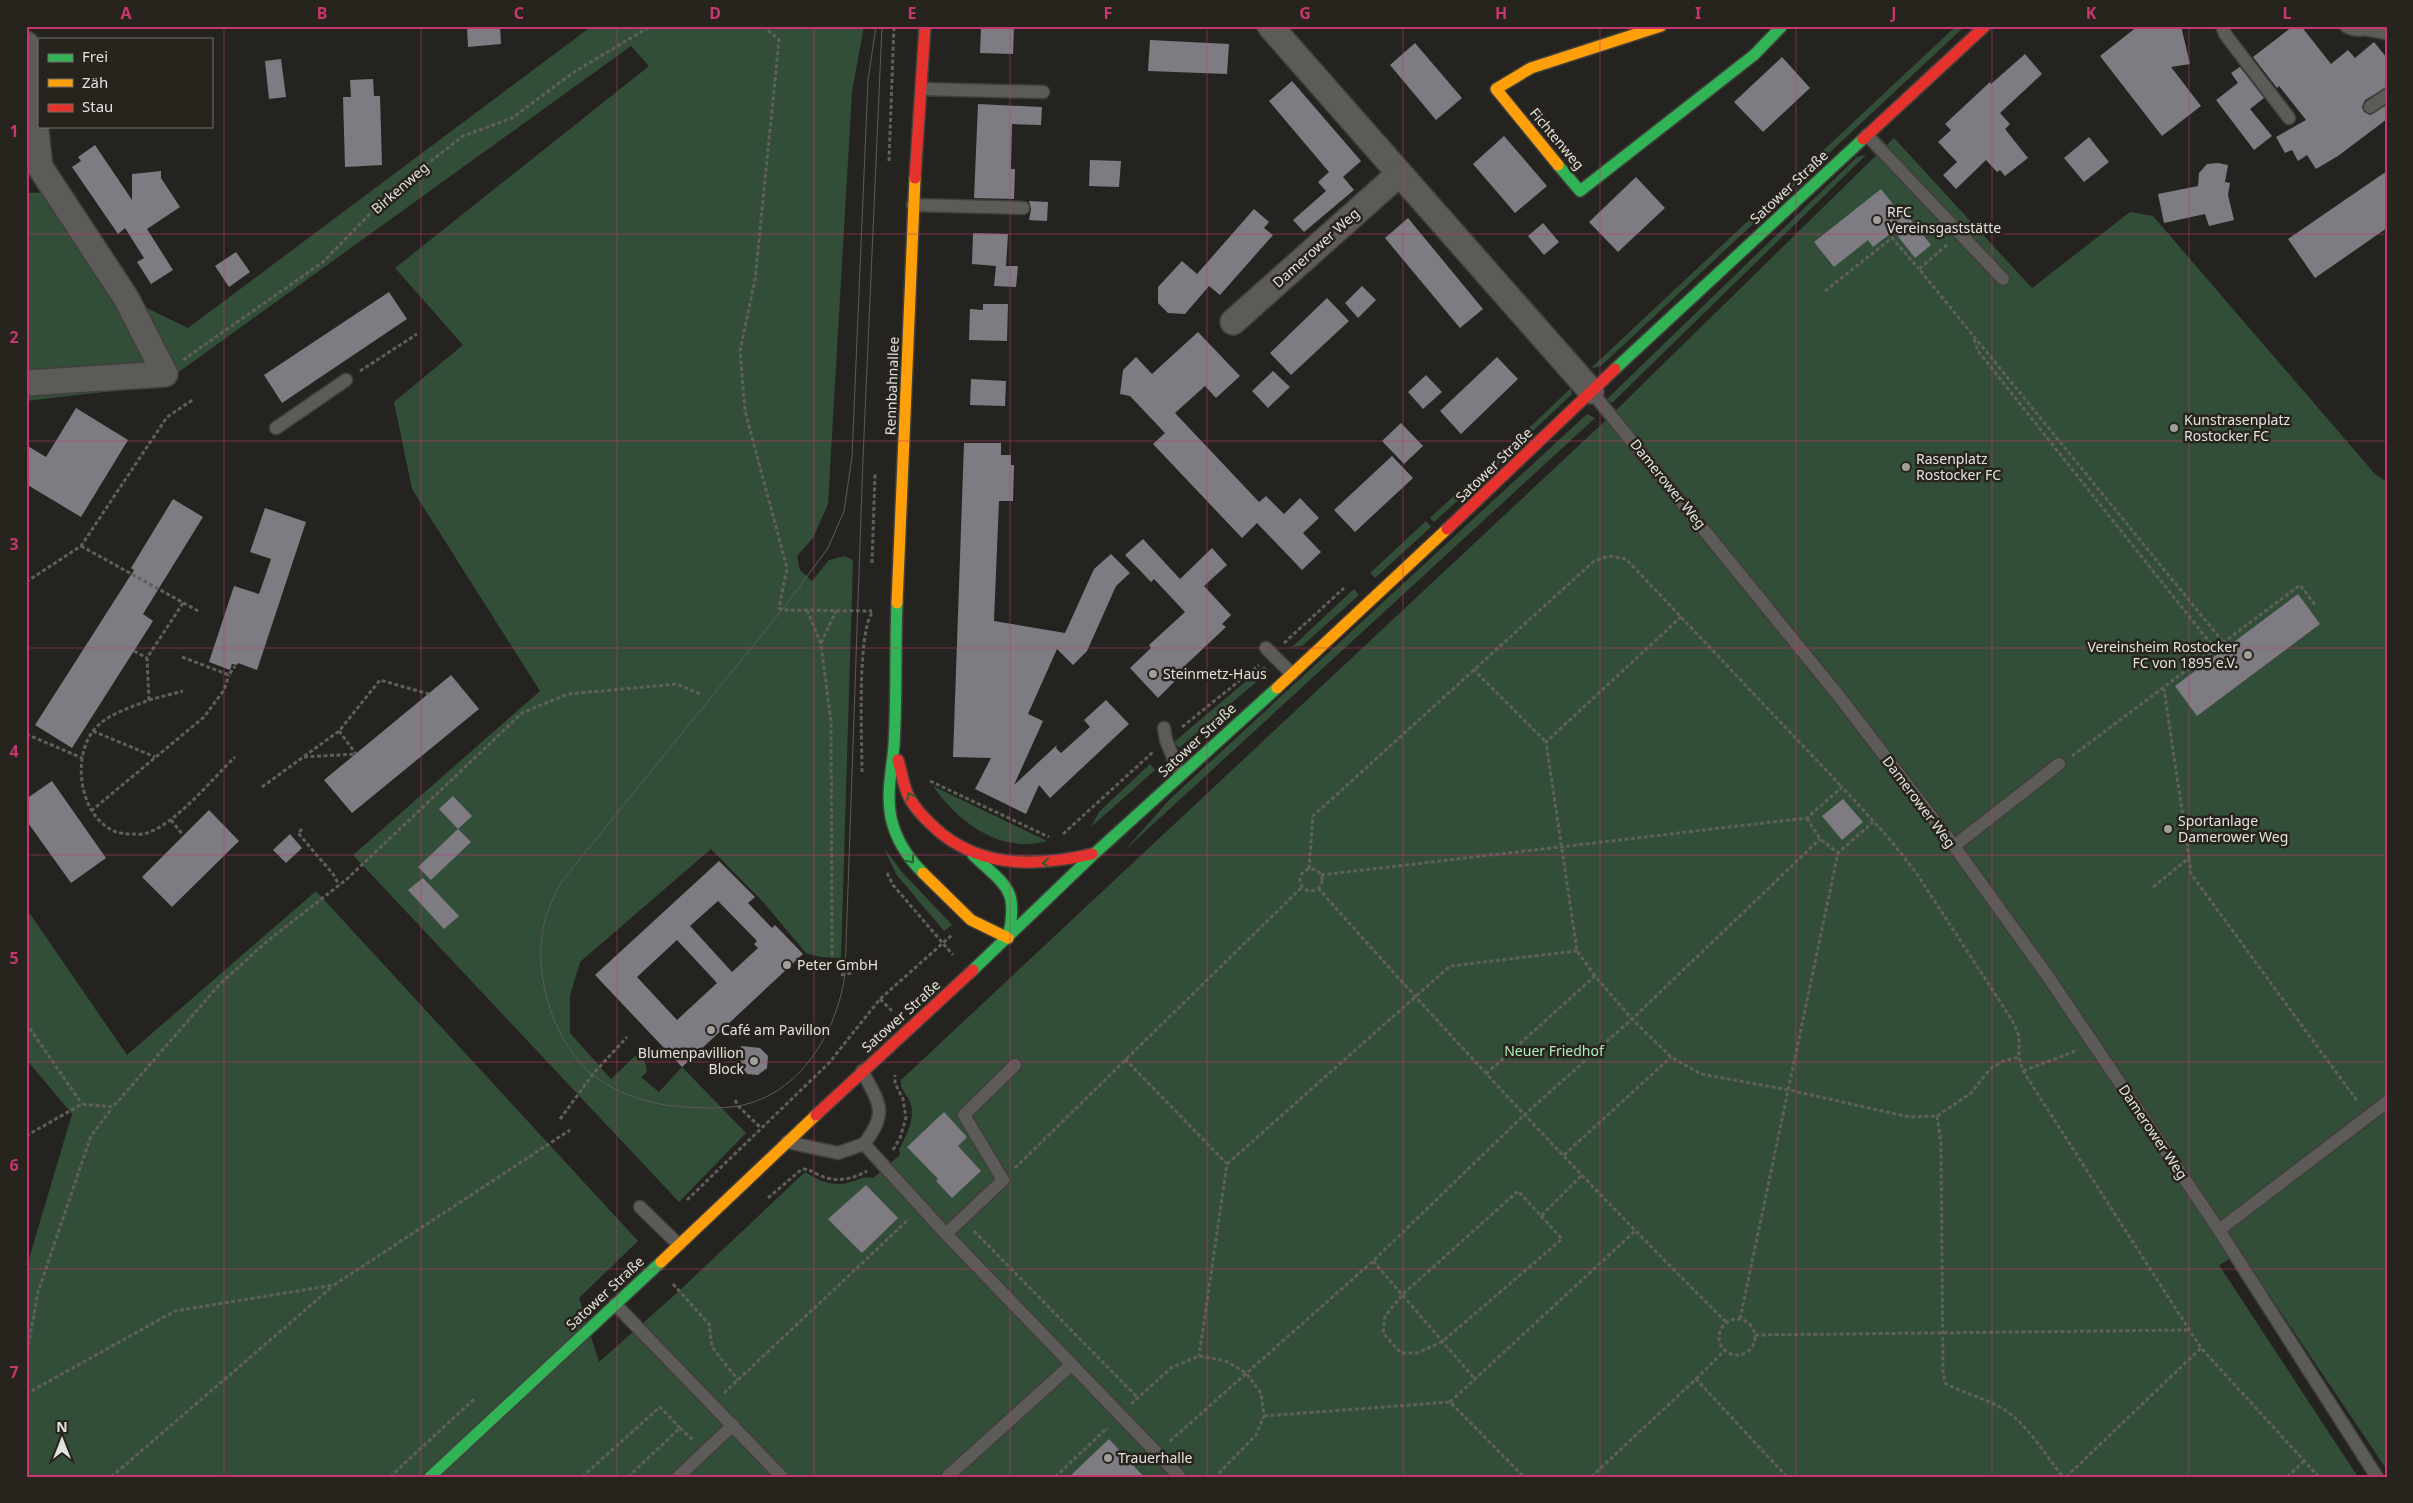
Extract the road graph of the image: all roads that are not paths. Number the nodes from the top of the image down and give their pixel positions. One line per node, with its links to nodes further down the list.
1 (925, 26): 11 (main road, Rennbahnallee)
2 (1270, 26): 17 (street, Damerower Weg)
3 (1661, 26): 4 (main road, Fichtenweg)
4 (1782, 26)
5 (1985, 26): 16 (main road, Satower Straße)
6 (2222, 26): 15 (lane)
7 (2346, 26): 8 (lane)
8 (2373, 28): 9 (lane)
9 (2387, 33)
10 (26, 44): 23 (street)
11 (922, 89): 12 (lane); 18 (main road, Rennbahnallee)
12 (1042, 92)
13 (2387, 95): 14 (lane)
14 (2370, 108)
15 (2289, 118)
16 (1867, 135): 20 (lane); 24 (main road, Satower Straße)
17 (1399, 174): 21 (street, Damerower Weg); 24 (street, Damerower Weg)
18 (913, 205): 19 (lane); 29 (main road, Rennbahnallee)
19 (1023, 208)
20 (2003, 279)
21 (1232, 322)
22 (346, 380): 25 (lane)
23 (26, 383)
24 (1591, 391): 27 (main road, Satower Straße); 32 (lane, Damerower Weg)
25 (276, 428)
26 (1269, 651): 27 (lane)
27 (1292, 674): 31 (main road, Satower Straße)
28 (1165, 734): 31 (lane)
29 (894, 747): 33 (main road, Rennbahnallee, one-way to 29); 35 (main road, Rennbahnallee, one-way to 35)
30 (2059, 764): 32 (lane)
31 (1180, 775): 34 (main road, Satower Straße)
32 (1954, 846): 42 (lane, Damerower Weg)
33 (972, 854): 34 (main road, Rennbahnallee, one-way to 33); 35 (main road, Rennbahnallee)
34 (1094, 854): 35 (main road, Satower Straße)
35 (1008, 938): 37 (main road, Satower Straße)
36 (1015, 1065): 43 (lane)
37 (862, 1071): 39 (main road, Satower Straße); 40 (lane)
38 (2387, 1102): 42 (lane)
39 (787, 1142): 40 (lane); 44 (main road, Satower Straße)
40 (864, 1144): 43 (lane)
41 (640, 1206): 44 (lane)
42 (2219, 1230): 53 (lane, Damerower Weg)
43 (946, 1234): 46 (lane)
44 (679, 1245): 45 (main road, Satower Straße)
45 (615, 1304): 47 (lane); 48 (main road, Satower Straße)
46 (1071, 1365): 51 (lane); 52 (lane)
47 (733, 1425): 49 (lane); 50 (lane)
48 (430, 1477)
49 (678, 1477)
50 (782, 1477)
51 (947, 1477)
52 (1180, 1477)
53 (2377, 1477)

